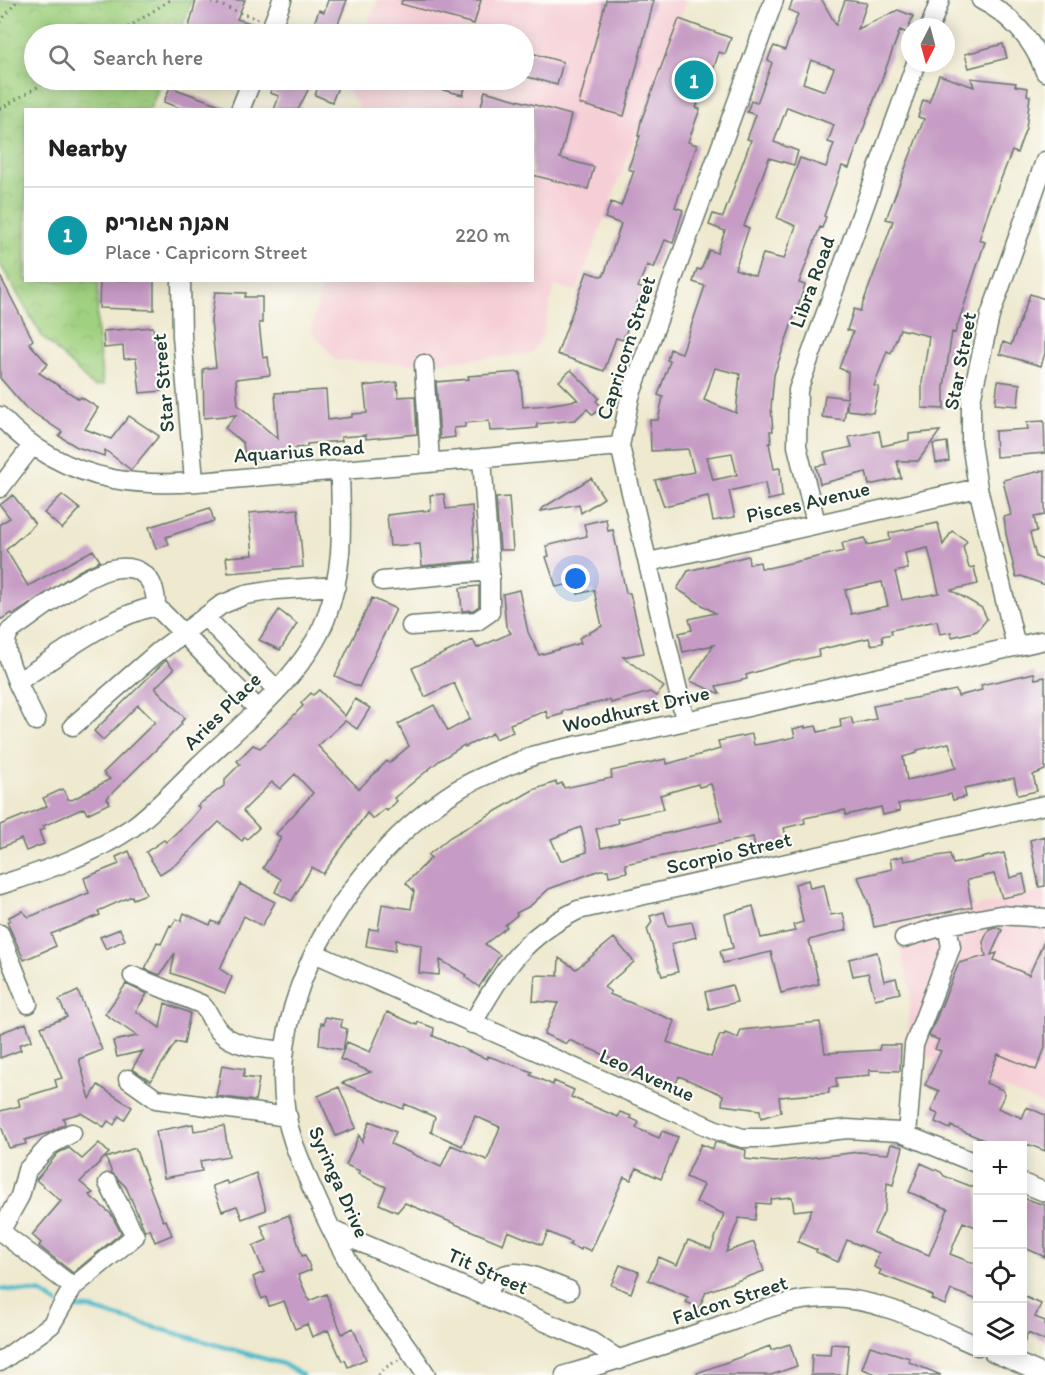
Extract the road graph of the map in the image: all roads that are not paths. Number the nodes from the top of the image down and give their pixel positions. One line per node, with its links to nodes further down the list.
1 (282, 0): 6 (street)
2 (774, 0): 16 (street, Capricorn Street)
3 (940, 0): 5 (street)
4 (981, 0): 8 (street)
5 (933, 18)
6 (273, 24)
7 (913, 72): 23 (street, Libra Road)
8 (1045, 72)
9 (248, 90): 10 (street)
10 (241, 108)
11 (1045, 161): 22 (street, Star Street)
12 (181, 282): 20 (street, Star Street)
13 (424, 364): 18 (street)
14 (0, 416): 15 (street, Aquarius Road)
15 (32, 446): 20 (street, Aquarius Road); 21 (street)
16 (620, 446): 17 (street, Aquarius Road); 24 (street, Capricorn Street)
17 (482, 458): 18 (street, Aquarius Road); 25 (street)
18 (430, 462): 19 (street, Aquarius Road)
19 (340, 471): 20 (street, Aquarius Road); 27 (street, Aries Place)
20 (194, 481)
21 (0, 488)
22 (978, 488): 23 (street, Pisces Avenue); 33 (street, Star Street)
23 (816, 523): 24 (street, Pisces Avenue)
24 (649, 562): 37 (street, Capricorn Street)
25 (490, 571): 26 (street); 30 (street)
26 (382, 580)
27 (336, 586): 29 (street); 35 (street, Aries Place)
28 (156, 606): 31 (street); 34 (street); 34 (street)
29 (205, 617): 31 (street); 35 (street)
30 (411, 626)
31 (184, 633): 36 (street); 39 (street)
32 (1045, 640): 33 (street, Woodhurst Drive)
33 (1016, 646): 37 (street, Woodhurst Drive)
34 (17, 682): 38 (street)
35 (276, 689): 36 (street, Aries Place)
36 (257, 708): 41 (street, Aries Place)
37 (685, 720): 46 (street, Woodhurst Drive)
38 (36, 721)
39 (73, 726)
40 (1045, 805): 49 (street, Scorpio Street)
41 (0, 885)
42 (1045, 918): 43 (street)
43 (947, 925): 45 (street); 54 (street)
44 (0, 934): 48 (street)
45 (904, 938)
46 (314, 953): 49 (street, Leo Avenue); 50 (street, Syringa Drive)
47 (133, 976): 50 (street)
48 (28, 1004)
49 (472, 1024): 54 (street, Leo Avenue)
50 (285, 1051): 52 (street, Syringa Drive)
51 (128, 1079): 52 (street)
52 (288, 1116): 59 (street, Syringa Drive)
53 (72, 1133): 60 (street)
54 (907, 1135): 55 (street, Leo Avenue)
55 (973, 1162)
56 (108, 1183): 61 (street)
57 (1027, 1185): 58 (street)
58 (1045, 1192)
59 (334, 1231): 63 (street, Tit Street); 68 (street, Syringa Drive)
60 (0, 1232): 61 (street)
61 (73, 1287): 67 (street)
62 (569, 1290): 63 (street)
63 (486, 1295): 66 (street, Tit Street)
64 (973, 1344): 66 (street, Falcon Street)
65 (1002, 1357): 70 (street)
66 (620, 1360): 69 (street, Falcon Street)
67 (0, 1362)
68 (426, 1375)
69 (565, 1375)
70 (1045, 1375)

